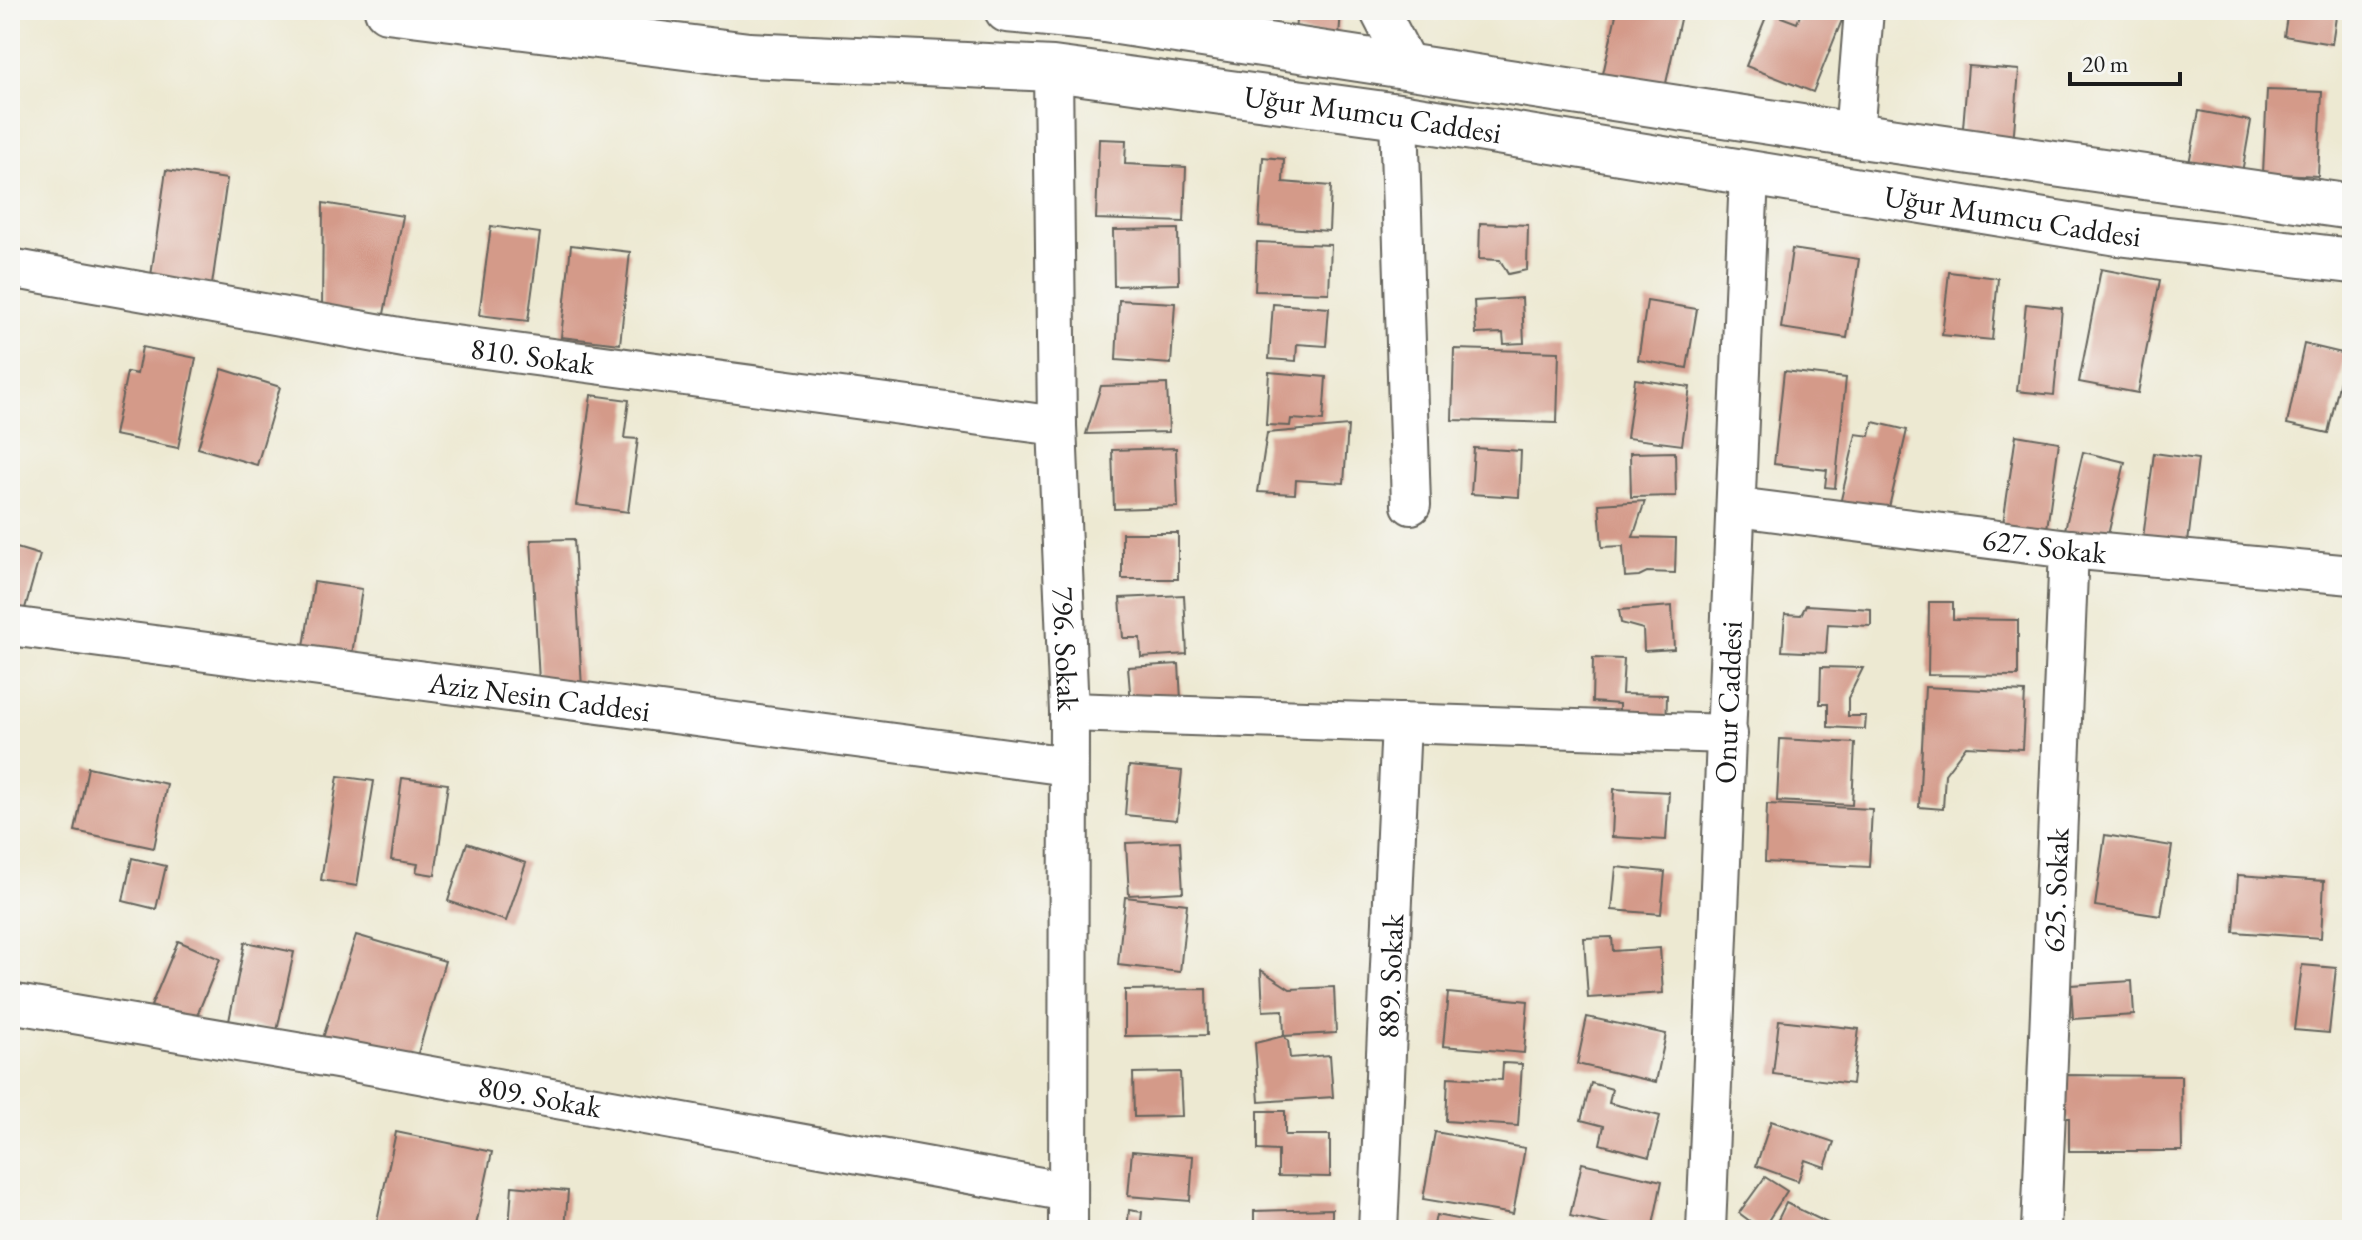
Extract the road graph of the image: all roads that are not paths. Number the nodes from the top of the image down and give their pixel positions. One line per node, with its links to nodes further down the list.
1 (387, 10): 7 (street, Uğur Mumcu Caddesi)
2 (1007, 10): 5 (street, Uğur Mumcu Caddesi)
3 (1379, 10): 6 (street)
4 (1864, 10): 9 (street)
5 (1098, 15): 6 (street, Uğur Mumcu Caddesi)
6 (1408, 66): 9 (street, Uğur Mumcu Caddesi)
7 (1053, 69): 8 (street, Uğur Mumcu Caddesi); 14 (street, 796. Sokak)
8 (1399, 116): 10 (street, Uğur Mumcu Caddesi); 15 (street)
9 (1854, 135): 11 (street, Uğur Mumcu Caddesi)
10 (1749, 174): 12 (street, Uğur Mumcu Caddesi); 16 (street, Onur Caddesi)
11 (2352, 207)
12 (2352, 261)
13 (10, 268): 14 (street, 810. Sokak)
14 (1057, 426): 20 (street, 796. Sokak)
15 (1411, 505)
16 (1737, 507): 17 (street, 627. Sokak); 22 (street, Onur Caddesi)
17 (2069, 549): 18 (street, 627. Sokak); 29 (street, 625. Sokak)
18 (2352, 575)
19 (10, 626): 23 (street, Aziz Nesin Caddesi)
20 (1069, 712): 21 (street); 23 (street, 796. Sokak)
21 (1401, 723): 22 (street); 27 (street, 889. Sokak)
22 (1728, 734): 28 (street, Onur Caddesi)
23 (1068, 766): 25 (street, 796. Sokak)
24 (10, 1003): 25 (street, 809. Sokak)
25 (1068, 1192): 26 (street, 796. Sokak)
26 (1068, 1230)
27 (1378, 1230)
28 (1706, 1230)
29 (2041, 1230)

